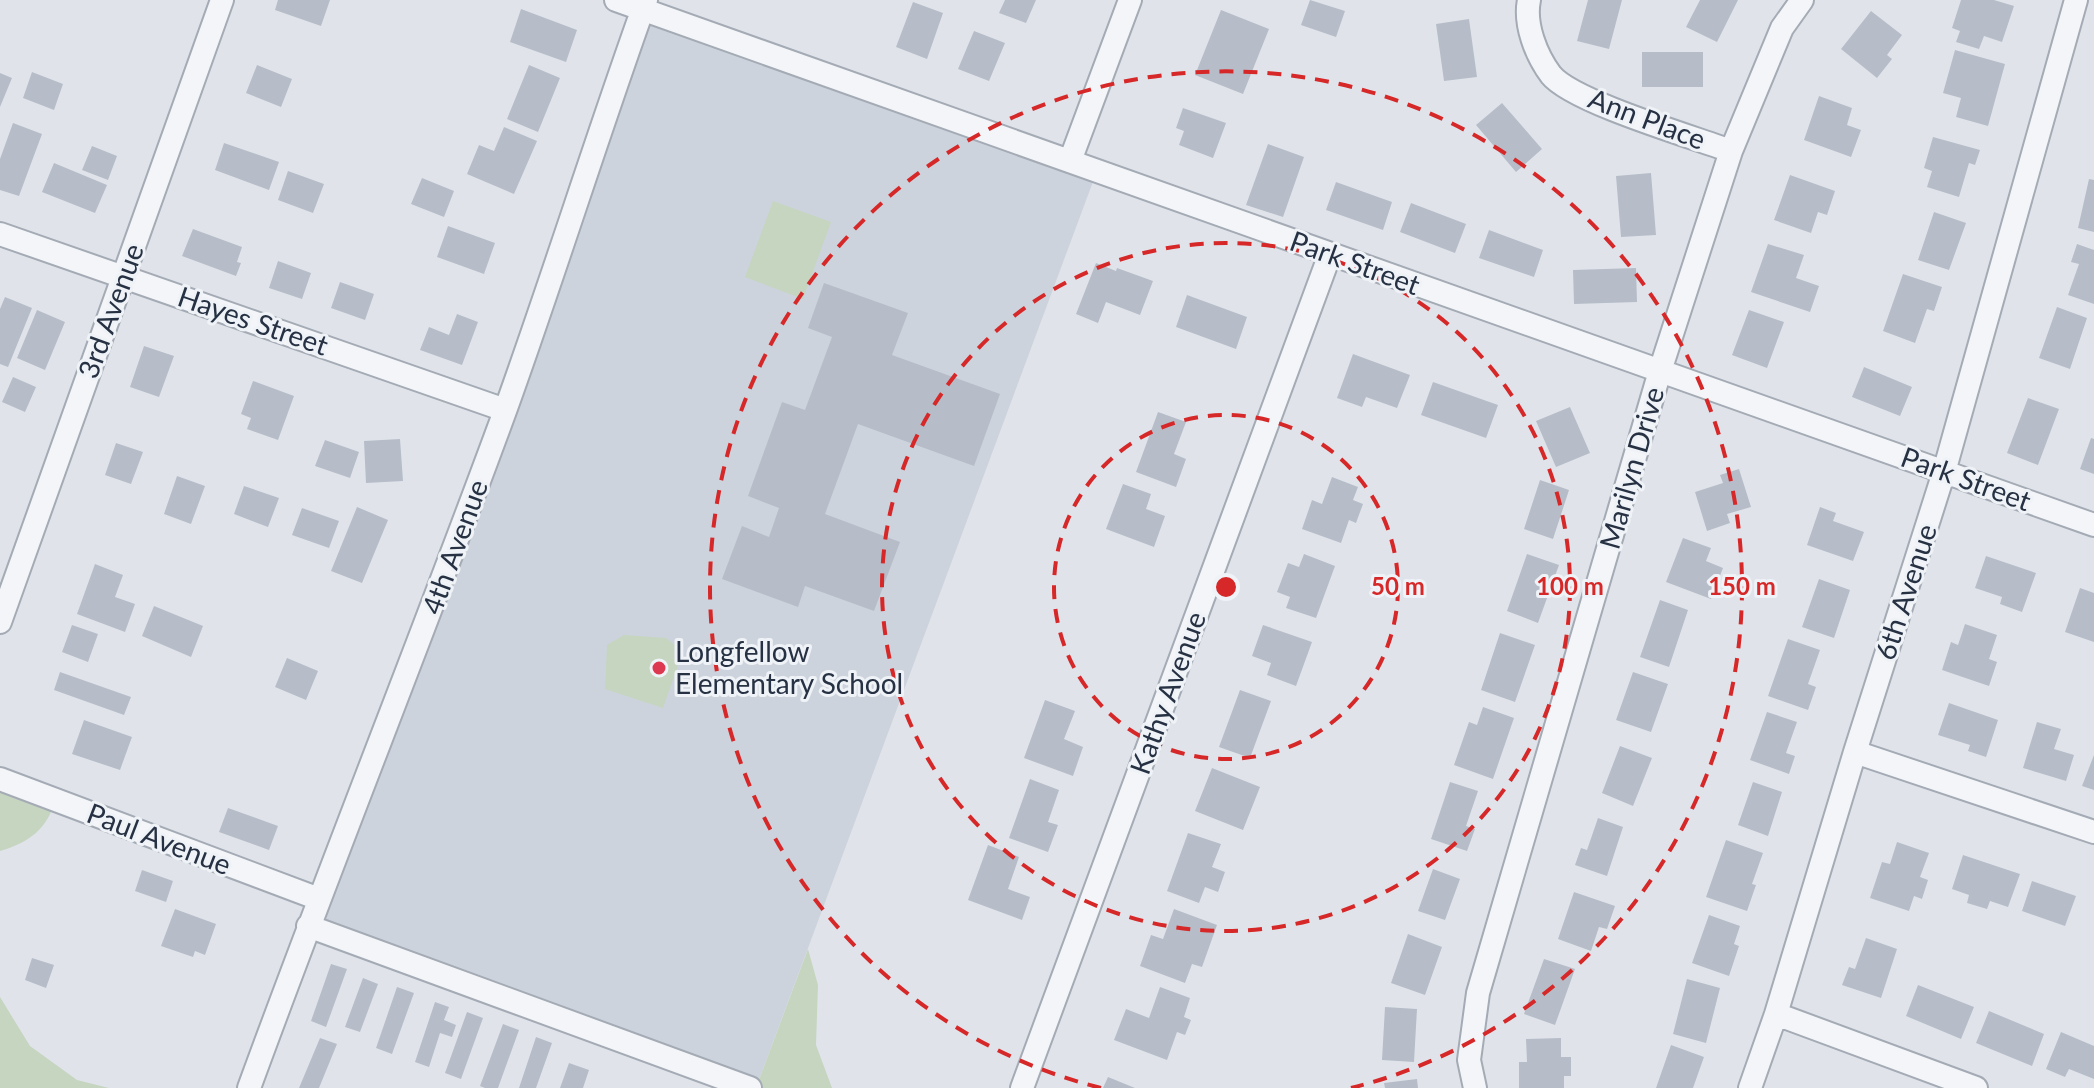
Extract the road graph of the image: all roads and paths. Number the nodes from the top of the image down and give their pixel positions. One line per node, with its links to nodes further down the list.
1 (222, 0): 12 (street, 3rd Avenue)
2 (616, 0): 7 (street, Park Street)
3 (1130, 0): 9 (street)
4 (1529, 0): 8 (street, Ann Place)
5 (1802, 0): 8 (street, Marilyn Drive)
6 (2076, 0): 15 (street, 6th Avenue)
7 (644, 5): 9 (street, Park Street); 14 (street, 4th Avenue)
8 (1731, 151): 13 (street, Marilyn Drive)
9 (1070, 161): 11 (street, Park Street)
10 (0, 234): 12 (street, Hayes Street)
11 (1330, 254): 13 (street, Park Street); 26 (street, Kathy Avenue)
12 (124, 276): 14 (street, Hayes Street); 17 (street, 3rd Avenue)
13 (1660, 371): 15 (street, Park Street); 27 (street, Marilyn Drive)
14 (505, 410): 21 (street, 4th Avenue)
15 (1944, 472): 16 (street, Park Street); 18 (street, 6th Avenue)
16 (2094, 525)
17 (0, 622)
18 (1855, 752): 20 (street); 23 (street, 6th Avenue)
19 (0, 779): 21 (street, Paul Avenue)
20 (2094, 832)
21 (319, 899): 22 (street, 4th Avenue)
22 (308, 926): 24 (street, 4th Avenue); 25 (street)
23 (1776, 1014): 28 (street, 6th Avenue); 29 (street)
24 (249, 1088)
25 (750, 1088)
26 (1022, 1088)
27 (1475, 1088)
28 (1750, 1088)
29 (1976, 1088)

